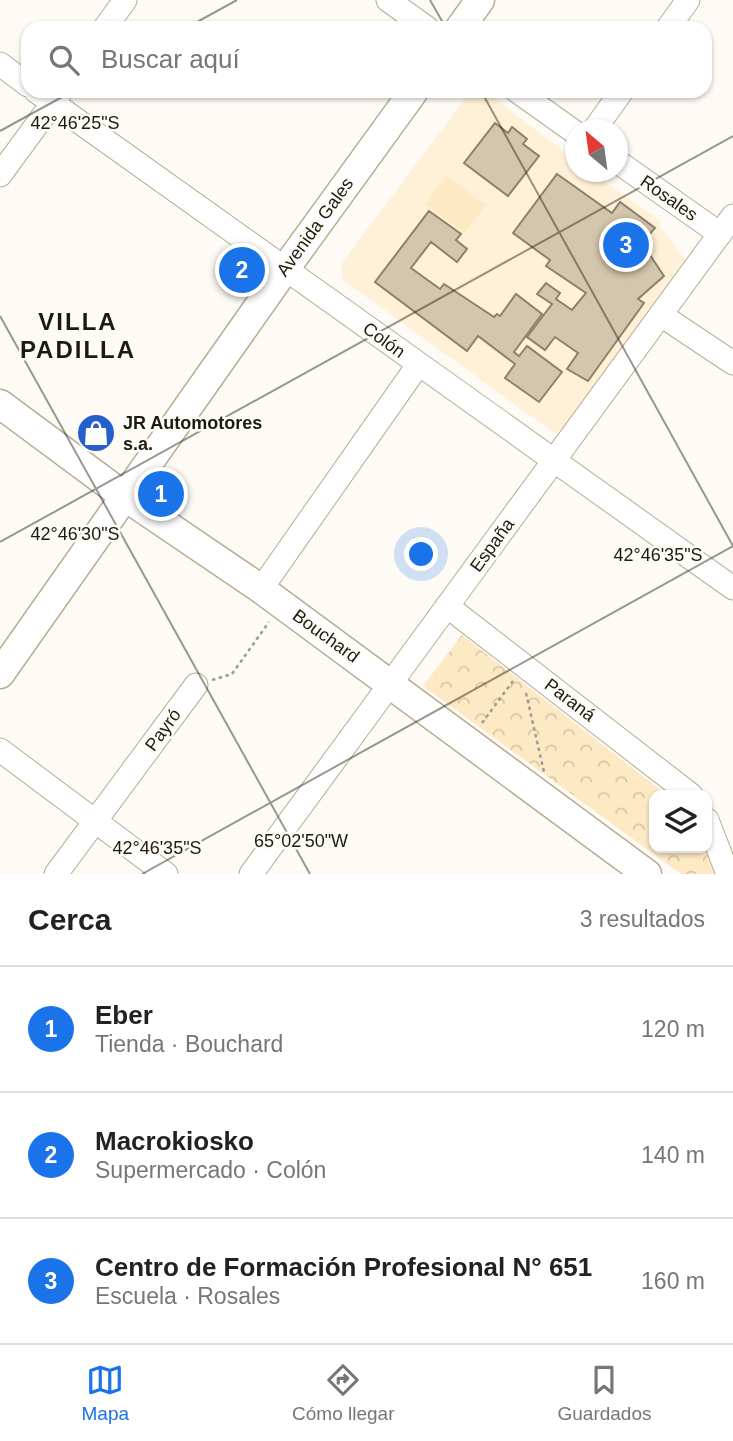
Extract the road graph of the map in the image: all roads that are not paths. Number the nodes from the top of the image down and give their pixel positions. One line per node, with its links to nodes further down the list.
1 (125, 0): 5 (street)
2 (387, 0): 6 (street)
3 (480, 0): 7 (main road)
4 (688, 0): 8 (street)
5 (111, 21)
6 (417, 21)
7 (465, 21)
8 (673, 21)
9 (0, 64): 10 (street)
10 (21, 80)
11 (48, 98): 19 (street)
12 (54, 98): 21 (street, Colón)
13 (409, 98): 21 (main road, Avenida Gales)
14 (527, 98): 17 (street)
15 (617, 98): 16 (street)
16 (602, 119)
17 (565, 124)
18 (628, 168): 20 (street, Rosales)
19 (0, 175)
20 (726, 225): 22 (street, España)
21 (285, 269): 24 (street, Colón); 27 (main road, Avenida Gales)
22 (661, 315): 23 (street); 26 (street, España)
23 (733, 363)
24 (418, 365): 26 (street, Colón); 29 (street)
25 (0, 404): 27 (main road, Bouchard)
26 (554, 460): 28 (street, Colón); 30 (street, España)
27 (124, 496): 29 (main road, Bouchard); 31 (main road, Avenida Gales)
28 (733, 588)
29 (271, 596): 32 (main road, Bouchard)
30 (447, 606): 32 (street, España); 35 (street, Paraná)
31 (0, 674)
32 (392, 684): 40 (street, España); 41 (main road, Bouchard)
33 (196, 685): 36 (street, Payró)
34 (0, 750): 36 (street)
35 (684, 790)
36 (95, 822): 38 (street, Payró); 39 (street)
37 (712, 833): 42 (street)
38 (56, 874)
39 (166, 874)
40 (251, 874)
41 (648, 874)
42 (728, 874)

